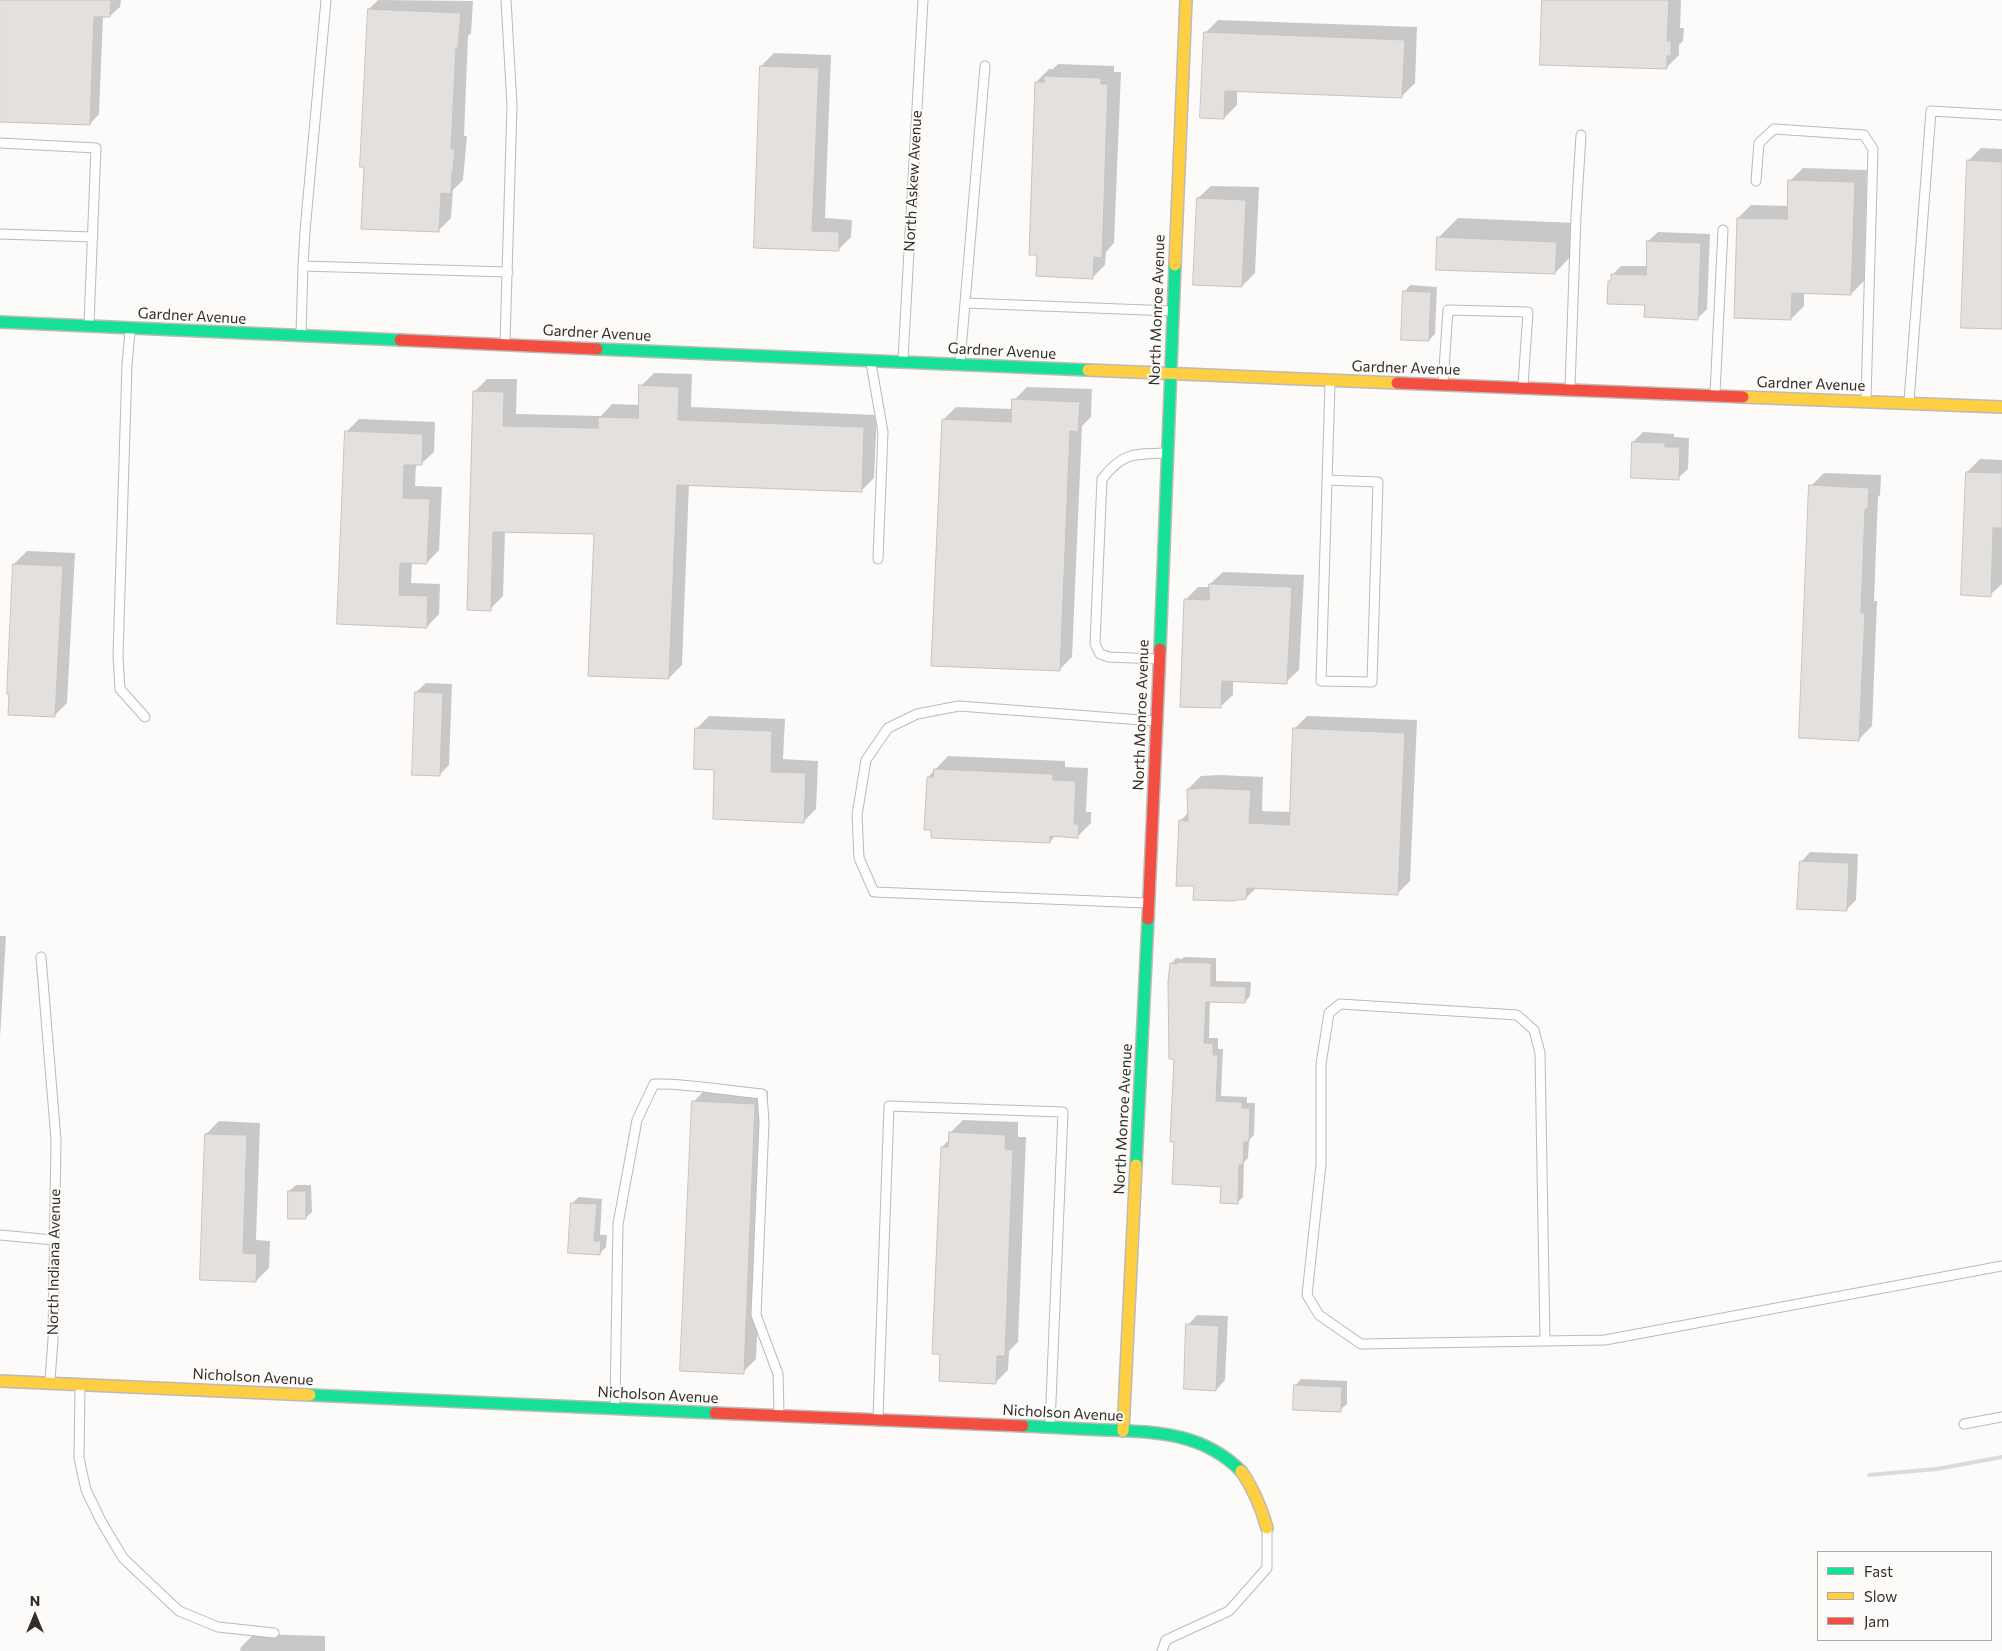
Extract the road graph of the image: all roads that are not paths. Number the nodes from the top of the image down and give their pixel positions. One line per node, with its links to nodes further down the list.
1 (326, 0): 13 (lane)
2 (506, 0): 14 (lane)
3 (923, 0): 23 (lane, North Askew Avenue)
4 (1186, 0): 16 (street, North Monroe Avenue)
5 (985, 66): 15 (lane)
6 (2002, 115): 32 (lane)
7 (1581, 135): 29 (lane)
8 (0, 143): 12 (lane)
9 (1756, 182): 31 (lane)
10 (1723, 230): 30 (lane)
11 (0, 234): 12 (lane)
12 (92, 237): 18 (lane)
13 (303, 266): 14 (lane); 20 (lane)
14 (508, 272): 21 (lane)
15 (965, 304): 16 (lane); 24 (lane)
16 (1172, 311): 25 (street, North Monroe Avenue)
17 (0, 322): 18 (street, Gardner Avenue)
18 (89, 326): 19 (street, Gardner Avenue)
19 (130, 328): 20 (street, Gardner Avenue); 38 (lane)
20 (300, 336): 21 (street, Gardner Avenue)
21 (505, 344): 22 (street, Gardner Avenue)
22 (871, 360): 23 (street, Gardner Avenue); 36 (lane)
23 (903, 362): 24 (street, Gardner Avenue)
24 (960, 364): 25 (street, Gardner Avenue)
25 (1169, 374): 26 (street, Gardner Avenue); 34 (street, North Monroe Avenue)
26 (1330, 380): 27 (street, Gardner Avenue); 35 (lane)
27 (1443, 385): 28 (street, Gardner Avenue); 28 (lane)
28 (1523, 388): 29 (street, Gardner Avenue)
29 (1570, 390): 30 (street, Gardner Avenue)
30 (1715, 396): 31 (street, Gardner Avenue)
31 (1866, 401): 32 (street, Gardner Avenue)
32 (1909, 403): 33 (street, Gardner Avenue)
33 (2002, 407)
34 (1166, 453): 37 (street, North Monroe Avenue); 37 (lane)
35 (1327, 480): 35 (lane)
36 (878, 559)
37 (1158, 659): 39 (street, North Monroe Avenue)
38 (145, 717)
39 (1156, 721): 40 (street, North Monroe Avenue); 40 (lane)
40 (1148, 903): 55 (street, North Monroe Avenue)
41 (41, 957): 43 (lane, North Indiana Avenue)
42 (0, 1234): 43 (lane)
43 (54, 1240): 47 (lane, North Indiana Avenue)
44 (2002, 1266): 45 (lane)
45 (1545, 1341): 45 (lane)
46 (0, 1381): 47 (street, Nicholson Avenue)
47 (50, 1383): 48 (street, Nicholson Avenue)
48 (80, 1384): 49 (street, Nicholson Avenue); 57 (lane)
49 (616, 1408): 50 (street, Nicholson Avenue); 50 (lane)
50 (779, 1416): 52 (street, Nicholson Avenue)
51 (2002, 1417): 53 (lane)
52 (878, 1420): 54 (street, Nicholson Avenue); 54 (lane)
53 (1964, 1424)
54 (1050, 1428): 55 (street, Nicholson Avenue)
55 (1123, 1431): 56 (street, Nicholson Avenue)
56 (1267, 1528): 58 (lane)
57 (274, 1632)
58 (1162, 1651)

